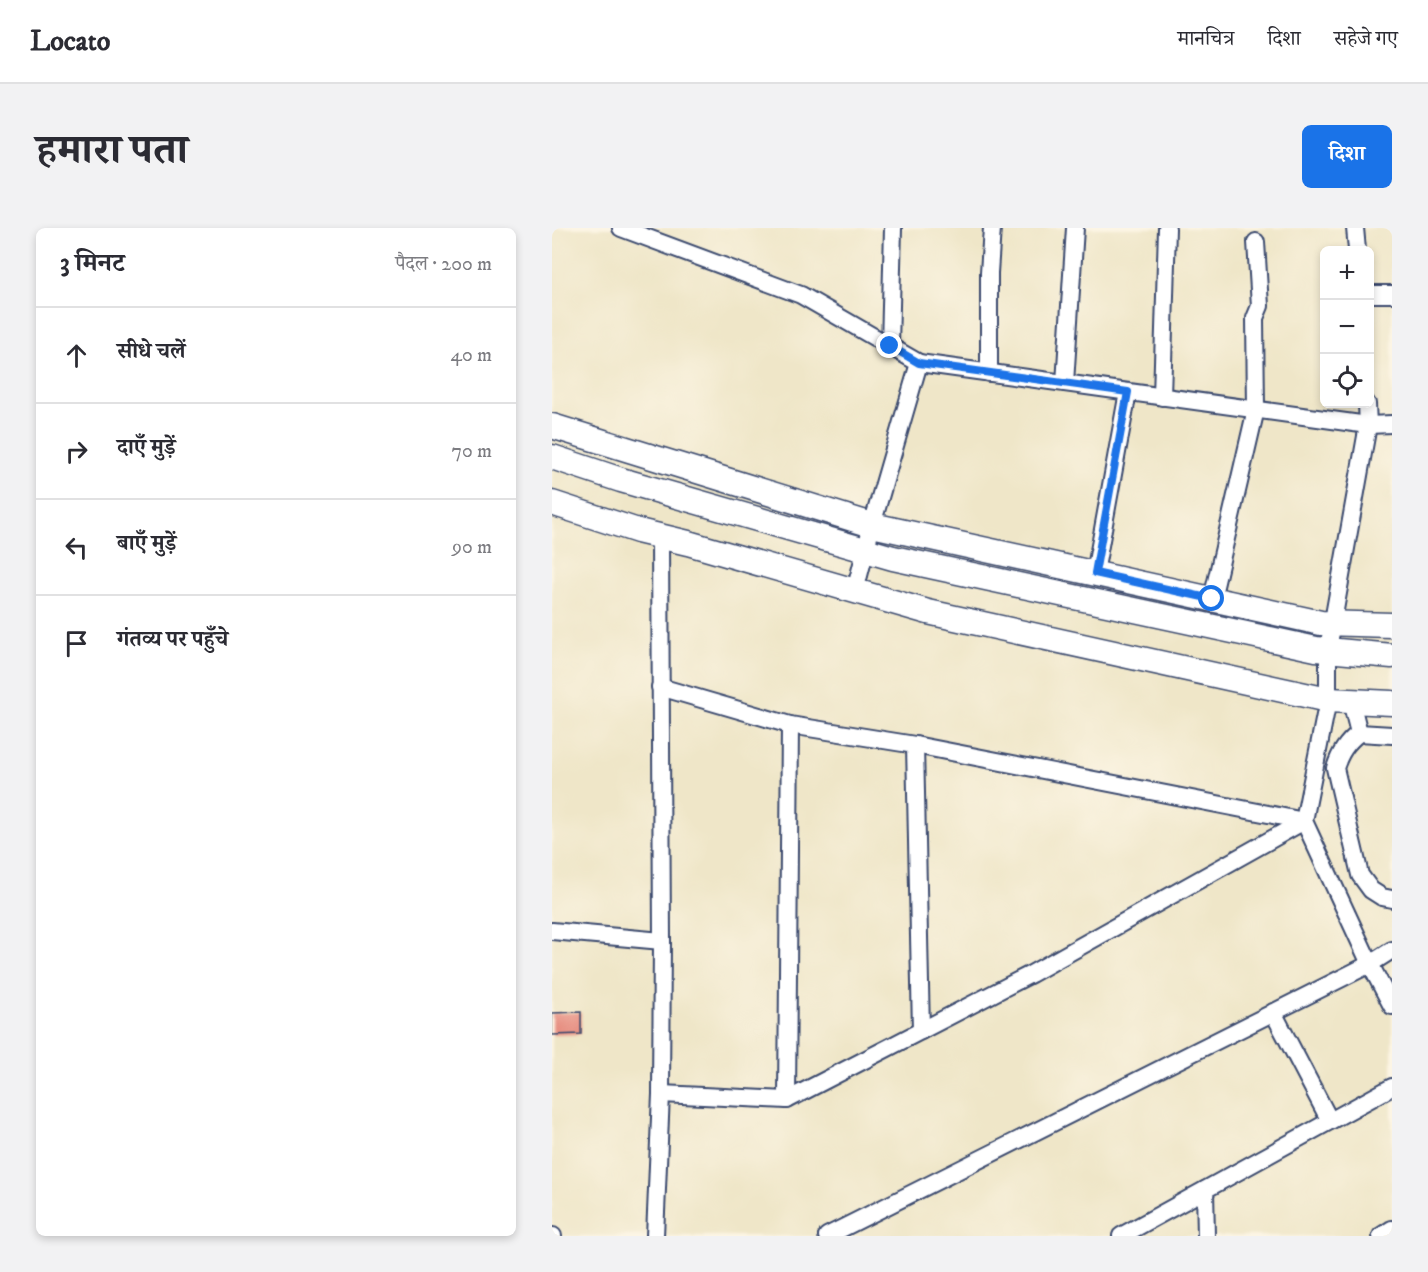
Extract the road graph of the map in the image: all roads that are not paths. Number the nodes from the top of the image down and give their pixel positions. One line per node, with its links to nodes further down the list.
1 (621, 228): 11 (street)
2 (893, 228): 11 (street)
3 (992, 228): 13 (street)
4 (1075, 228): 14 (street)
5 (1167, 228): 16 (street)
6 (1355, 228): 8 (street)
7 (1257, 242): 18 (street)
8 (1356, 246)
9 (1374, 294): 10 (street)
10 (1392, 294)
11 (890, 346): 12 (street)
12 (919, 363): 13 (street); 24 (street)
13 (989, 373): 14 (street)
14 (1065, 383): 15 (street)
15 (1128, 392): 16 (street); 27 (street)
16 (1162, 397): 18 (street)
17 (1366, 408): 20 (street)
18 (1256, 410): 20 (street); 29 (street)
19 (1392, 424): 20 (street)
20 (1368, 425): 30 (street)
21 (552, 426): 24 (street)
22 (552, 457): 26 (street)
23 (552, 503): 25 (street)
24 (872, 525): 26 (street); 27 (street)
25 (660, 537): 28 (street); 34 (street)
26 (866, 550): 28 (street); 32 (street)
27 (1095, 573): 29 (street)
28 (855, 591): 35 (street)
29 (1212, 599): 30 (street)
30 (1332, 623): 31 (street); 32 (street)
31 (1392, 625)
32 (1328, 649): 33 (street); 35 (street)
33 (1392, 656)
34 (660, 687): 37 (street); 44 (street)
35 (1340, 701): 36 (street); 38 (street); 41 (street)
36 (1392, 703)
37 (790, 725): 40 (street); 52 (street)
38 (1359, 733): 39 (street); 42 (street)
39 (1392, 735)
40 (915, 745): 41 (street); 49 (street)
41 (1304, 821): 46 (street); 49 (street)
42 (1392, 899)
43 (552, 931): 44 (street)
44 (662, 941): 51 (street)
45 (1392, 950): 46 (street)
46 (1370, 964): 47 (street); 48 (street)
47 (1392, 1006)
48 (1273, 1012): 53 (street); 56 (street)
49 (921, 1031): 52 (street)
50 (1392, 1087): 53 (street)
51 (661, 1094): 52 (street); 55 (street)
52 (787, 1100)
53 (1330, 1121): 54 (street)
54 (1205, 1190): 57 (street); 58 (street)
55 (655, 1236)
56 (827, 1236)
57 (1121, 1236)
58 (1206, 1236)

